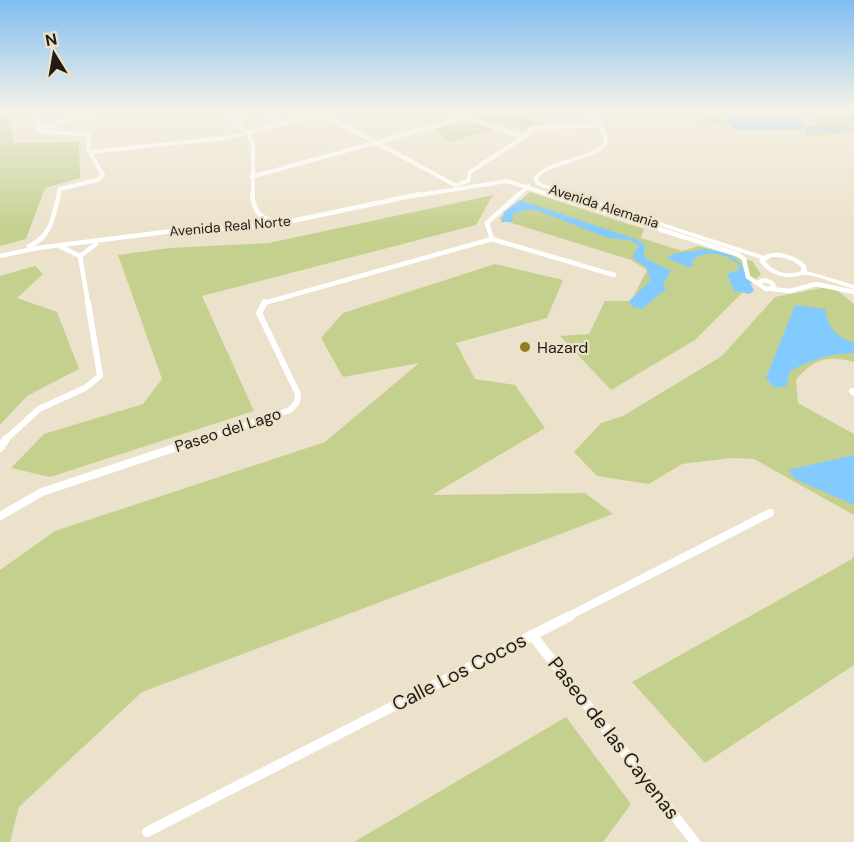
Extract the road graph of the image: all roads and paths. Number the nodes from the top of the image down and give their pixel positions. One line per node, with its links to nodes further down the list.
1 (106, 150): 7 (street)
2 (253, 150): 8 (street)
3 (349, 150): 8 (street)
4 (390, 150): 9 (street)
5 (503, 150): 9 (street)
6 (595, 150): 16 (street, Avenida Alemania)
7 (90, 152): 14 (street)
8 (251, 177): 9 (street)
9 (455, 185)
10 (529, 186): 11 (street); 12 (street, Avenida Real Norte); 20 (street, Avenida Real Norte)
11 (492, 239): 18 (street); 23 (street, Paseo del Lago)
12 (102, 242): 13 (street, Avenida Real Norte); 15 (street)
13 (55, 245): 14 (street, Avenida Real Norte); 15 (street)
14 (0, 255)
15 (80, 256): 21 (street)
16 (763, 258): 17 (street); 17 (street)
17 (804, 272): 19 (street)
18 (614, 275)
19 (854, 287)
20 (854, 292)
21 (0, 448)
22 (770, 513): 24 (street, Calle Los Cocos)
23 (0, 515)
24 (532, 635): 25 (street, Calle Los Cocos); 26 (street, Paseo de las Cayenas)
25 (147, 832)
26 (695, 842)

